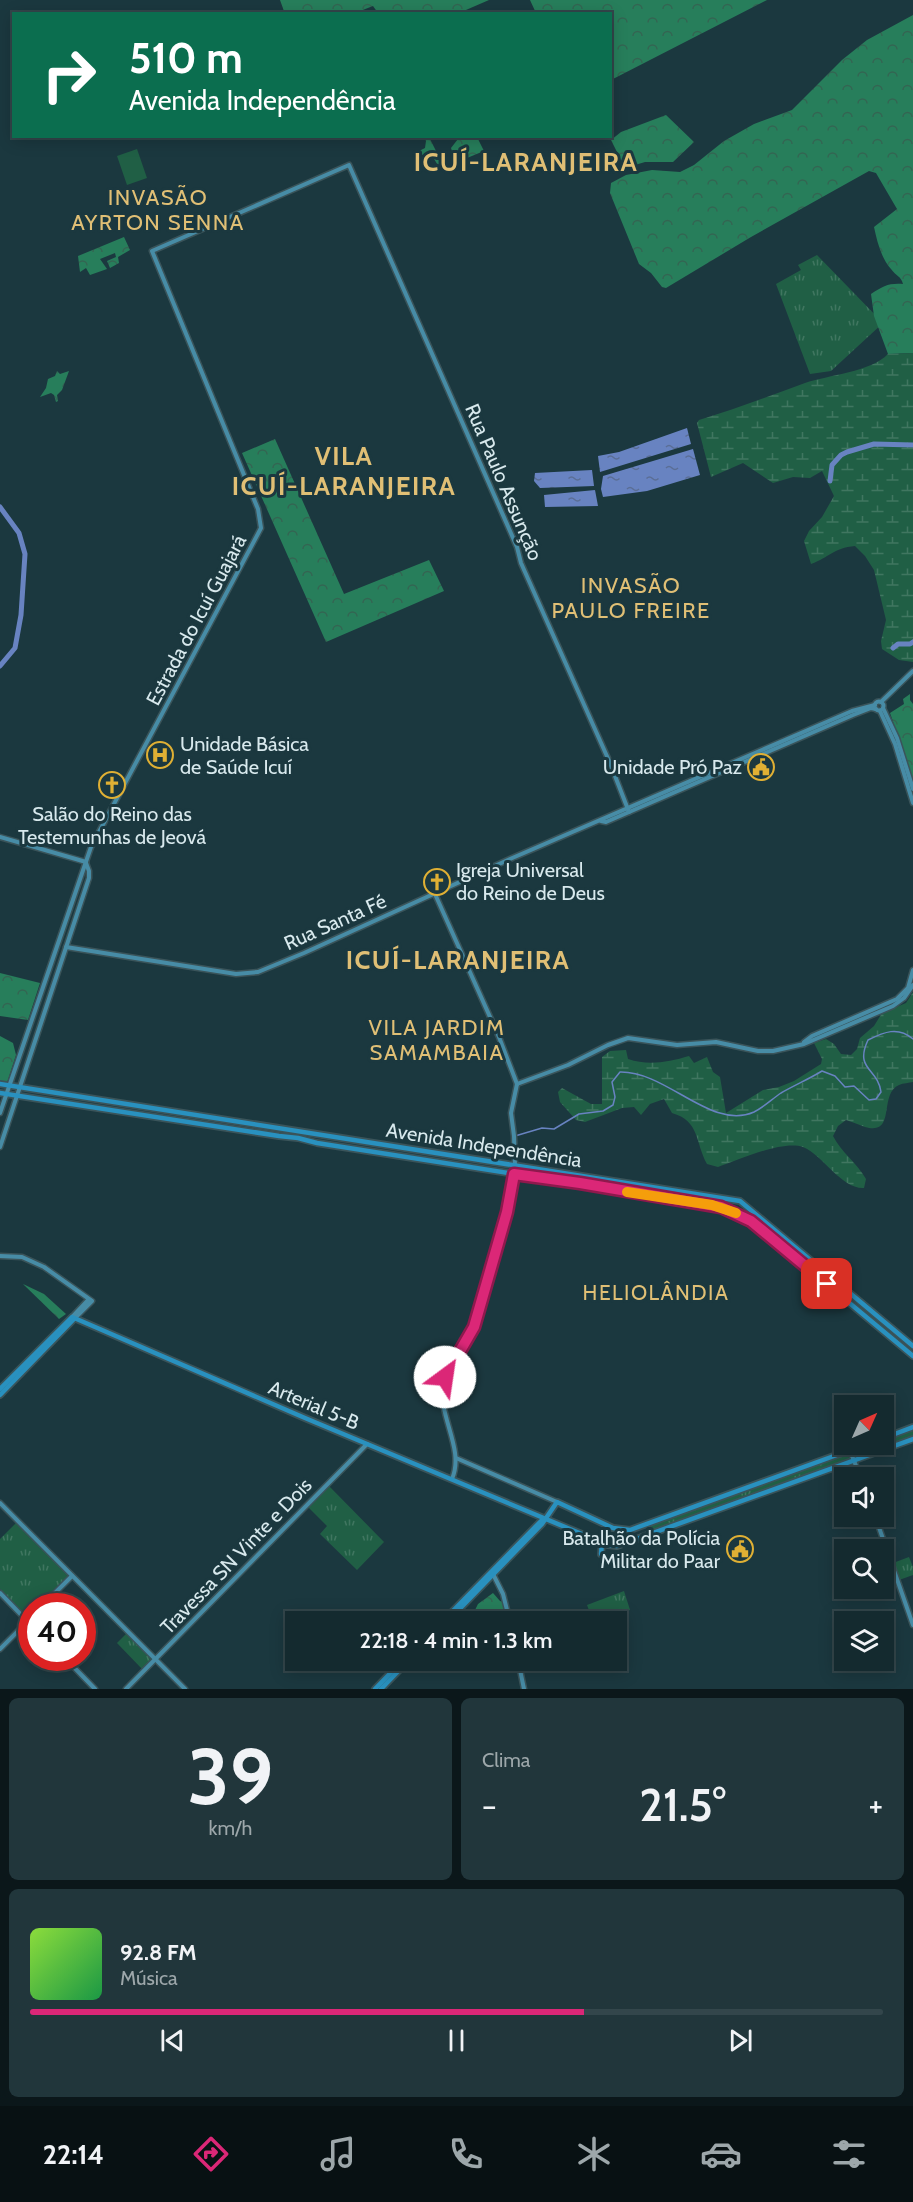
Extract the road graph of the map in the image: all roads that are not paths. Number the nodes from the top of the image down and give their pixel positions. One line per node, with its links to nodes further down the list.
1 (349, 165): 6 (street, Rua Paulo Assunção); 8 (street, Estrada do Icuí Guajará)
2 (913, 671): 3 (street, Rua Santa Fé)
3 (879, 708): 4 (street); 5 (street); 6 (street, Rua Santa Fé)
4 (913, 789)
5 (913, 803)
6 (628, 810): 11 (street, Rua Santa Fé)
7 (0, 837): 8 (street)
8 (86, 862): 9 (street, Estrada do Icuí Guajará); 10 (street)
9 (83, 871): 10 (street); 18 (street, Estrada do Icuí Guajará)
10 (89, 874): 12 (street)
11 (435, 894): 12 (street, Rua Santa Fé); 17 (street)
12 (66, 946): 19 (street)
13 (913, 970): 15 (street)
14 (913, 985): 15 (street)
15 (796, 1046): 17 (street)
16 (0, 1084): 18 (main road, Avenida Independência)
17 (517, 1084): 30 (street)
18 (9, 1086): 19 (main road, Avenida Independência); 20 (street, Estrada do Icuí Guajará)
19 (20, 1087): 21 (street); 22 (main road, Avenida Independência)
20 (3, 1094): 21 (main road, Avenida Independência); 24 (street, Estrada do Icuí Guajará)
21 (17, 1096): 23 (main road, Avenida Independência); 25 (street)
22 (79, 1097): 23 (main road); 28 (main road, Avenida Independência)
23 (77, 1104): 29 (main road, Avenida Independência)
24 (2, 1107): 25 (street); 26 (street, Estrada do Icuí Guajará)
25 (12, 1109): 27 (street)
26 (0, 1113)
27 (0, 1147)
28 (425, 1152): 29 (main road); 30 (main road, Avenida Independência)
29 (424, 1159): 31 (main road, Avenida Independência)
30 (515, 1166): 32 (main road, Avenida Independência)
31 (514, 1174): 33 (main road, Avenida Independência); 48 (street)
32 (604, 1179): 33 (main road); 34 (main road, Avenida Independência)
33 (603, 1187): 35 (main road, Avenida Independência)
34 (771, 1226): 35 (main road); 38 (main road, Avenida Independência)
35 (765, 1232): 39 (main road, Avenida Independência)
36 (0, 1256): 37 (street)
37 (73, 1318): 40 (main road); 41 (main road); 45 (main road, Arterial 5-B)
38 (913, 1346)
39 (913, 1356)
40 (1, 1387)
41 (0, 1395)
42 (913, 1427): 43 (main road)
43 (894, 1434)
44 (913, 1439): 49 (main road)
45 (367, 1444): 51 (main road, Arterial 5-B); 70 (street, Travessa SN Vinte e Dois)
46 (839, 1455): 53 (main road)
47 (852, 1455): 49 (street)
48 (456, 1458): 51 (street); 53 (street)
49 (854, 1461): 50 (street); 56 (main road)
50 (856, 1467)
51 (452, 1479): 54 (main road, Arterial 5-B)
52 (0, 1503): 60 (street)
53 (557, 1503): 54 (main road)
54 (545, 1518): 56 (main road, Arterial 5-B); 57 (main road)
55 (879, 1527): 67 (street)
56 (602, 1542): 58 (main road)
57 (513, 1552): 59 (main road); 63 (main road)
58 (601, 1554)
59 (493, 1574): 64 (main road); 65 (street)
60 (72, 1576): 62 (street); 70 (street)
61 (0, 1593): 66 (street)
62 (55, 1593)
63 (455, 1611)
64 (455, 1611)
65 (507, 1611)
66 (18, 1612)
67 (913, 1625)
68 (18, 1631): 69 (street)
69 (0, 1649)
70 (155, 1659): 76 (street, Travessa SN Vinte e Dois); 77 (street)
71 (78, 1671): 75 (street)
72 (392, 1671): 78 (main road)
73 (398, 1671): 79 (main road)
74 (520, 1671): 80 (street)
75 (95, 1689)
76 (126, 1689)
77 (185, 1689)
78 (375, 1689)
79 (381, 1689)
80 (524, 1689)

